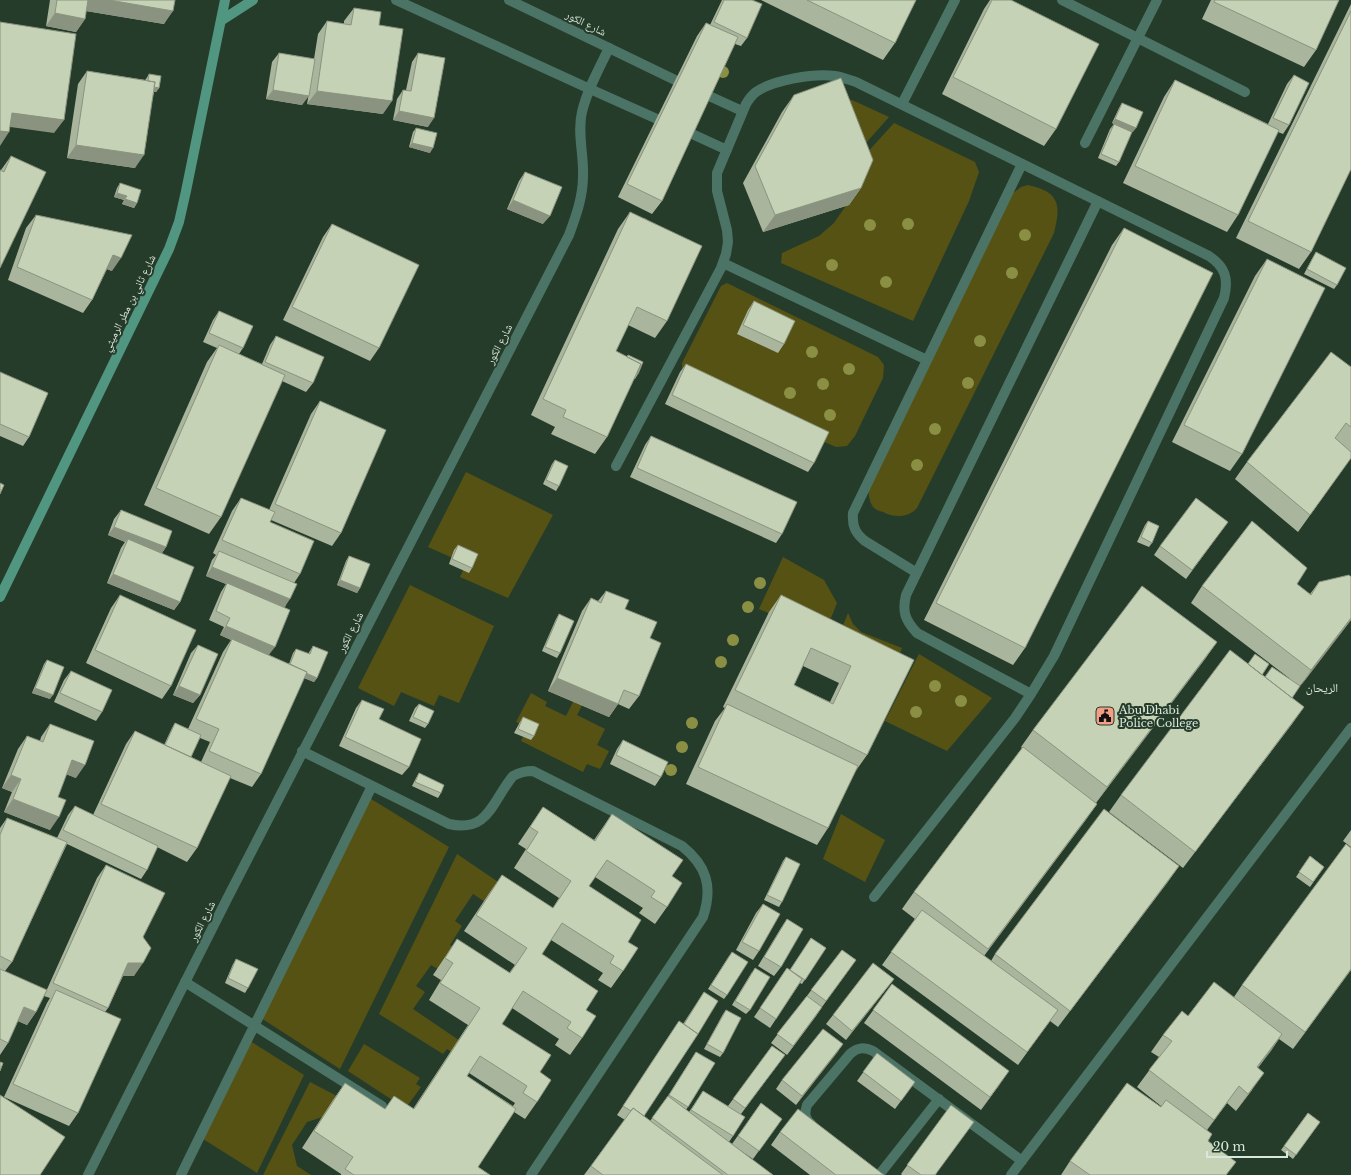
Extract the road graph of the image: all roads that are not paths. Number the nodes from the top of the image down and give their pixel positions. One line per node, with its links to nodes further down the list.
1 (225, 0): 8 (street, شارع ثاني بن مطر الرميثي)
2 (253, 0): 8 (street)
3 (396, 0): 12 (street)
4 (509, 0): 10 (street, شارع الكور)
5 (955, 0): 15 (street)
6 (1062, 0): 9 (street)
7 (1158, 0): 9 (street)
8 (222, 20): 27 (street, شارع ثاني بن مطر الرميثي)
9 (1138, 38): 13 (street); 19 (street)
10 (609, 48): 11 (street, شارع الكور); 12 (street, شارع الكور)
11 (675, 80)
12 (590, 89): 17 (street); 30 (street, شارع الكور)
13 (1245, 92)
14 (707, 95): 16 (street)
15 (902, 104): 16 (street); 21 (street)
16 (742, 111): 20 (street)
17 (657, 119)
18 (690, 133): 20 (street)
19 (1085, 143)
20 (727, 150): 23 (street)
21 (1022, 164): 22 (street); 24 (street)
22 (1098, 201): 26 (street); 28 (street)
23 (723, 263): 24 (street); 25 (street)
24 (927, 360): 26 (street)
25 (616, 466)
26 (917, 573): 28 (street)
27 (0, 598)
28 (1031, 694): 32 (street)
29 (1351, 728): 38 (street)
30 (302, 751): 31 (street); 33 (street, شارع الكور)
31 (372, 786): 34 (street); 42 (street)
32 (874, 897)
33 (185, 982): 34 (street); 40 (street, شارع الكور)
34 (255, 1026): 36 (street); 41 (street)
35 (939, 1099): 37 (street); 38 (street); 39 (street)
36 (382, 1106)
37 (823, 1133)
38 (1022, 1161): 43 (street)
39 (877, 1173)
40 (88, 1175)
41 (181, 1175)
42 (531, 1175)
43 (1011, 1175)

